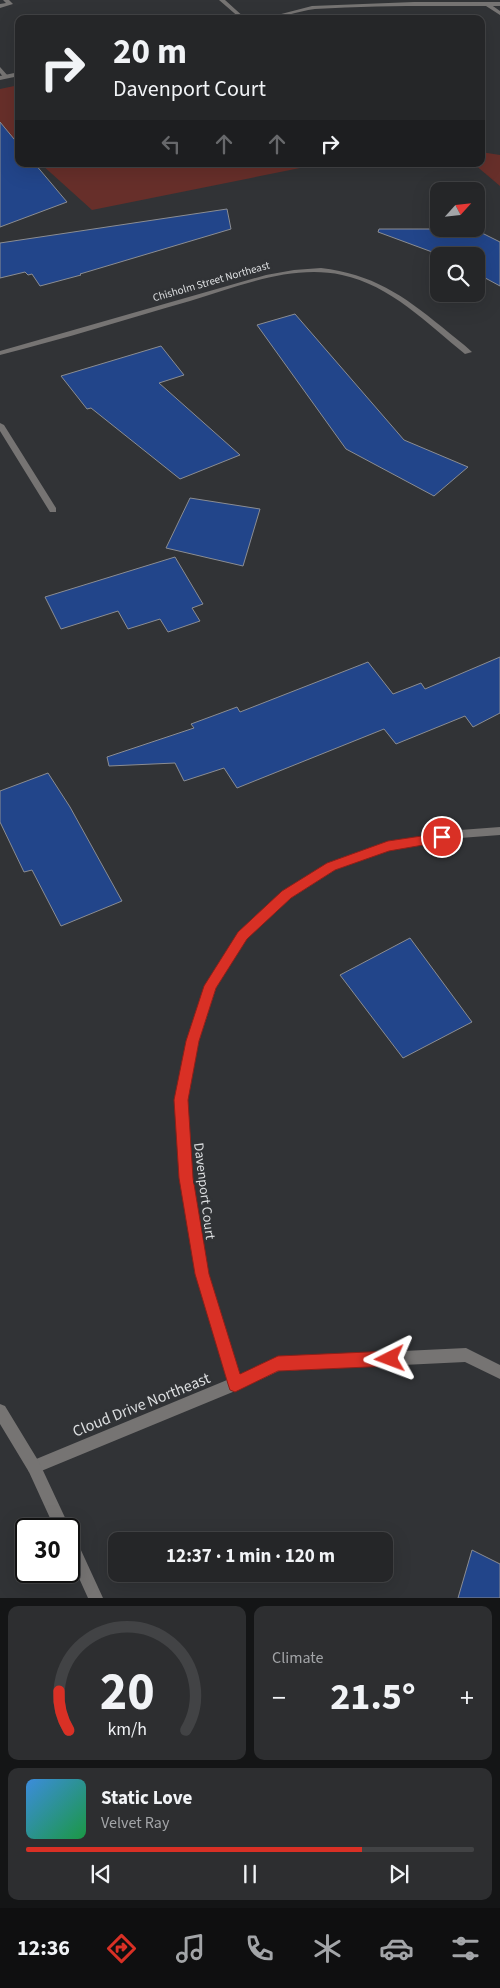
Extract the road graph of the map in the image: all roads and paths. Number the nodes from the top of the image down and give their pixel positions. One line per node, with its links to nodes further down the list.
1 (6, 0): 6 (street)
2 (222, 0): 8 (street)
3 (404, 2): 5 (street); 9 (street)
4 (500, 4): 5 (street)
5 (488, 5): 7 (street)
6 (0, 6)
7 (500, 13)
8 (239, 15)
9 (281, 15)
10 (0, 70): 11 (street)
11 (3, 77)
12 (468, 352): 13 (street, Chisholm Street Northeast)
13 (0, 353)
14 (0, 425): 15 (street)
15 (53, 510)
16 (500, 831): 18 (street, Davenport Court)
17 (500, 1372): 18 (street, Cloud Drive Northeast)
18 (235, 1384): 20 (street, Cloud Drive Northeast)
19 (0, 1411): 20 (street)
20 (34, 1467): 21 (street)
21 (58, 1518)
22 (80, 1564): 23 (street)
23 (96, 1598)

